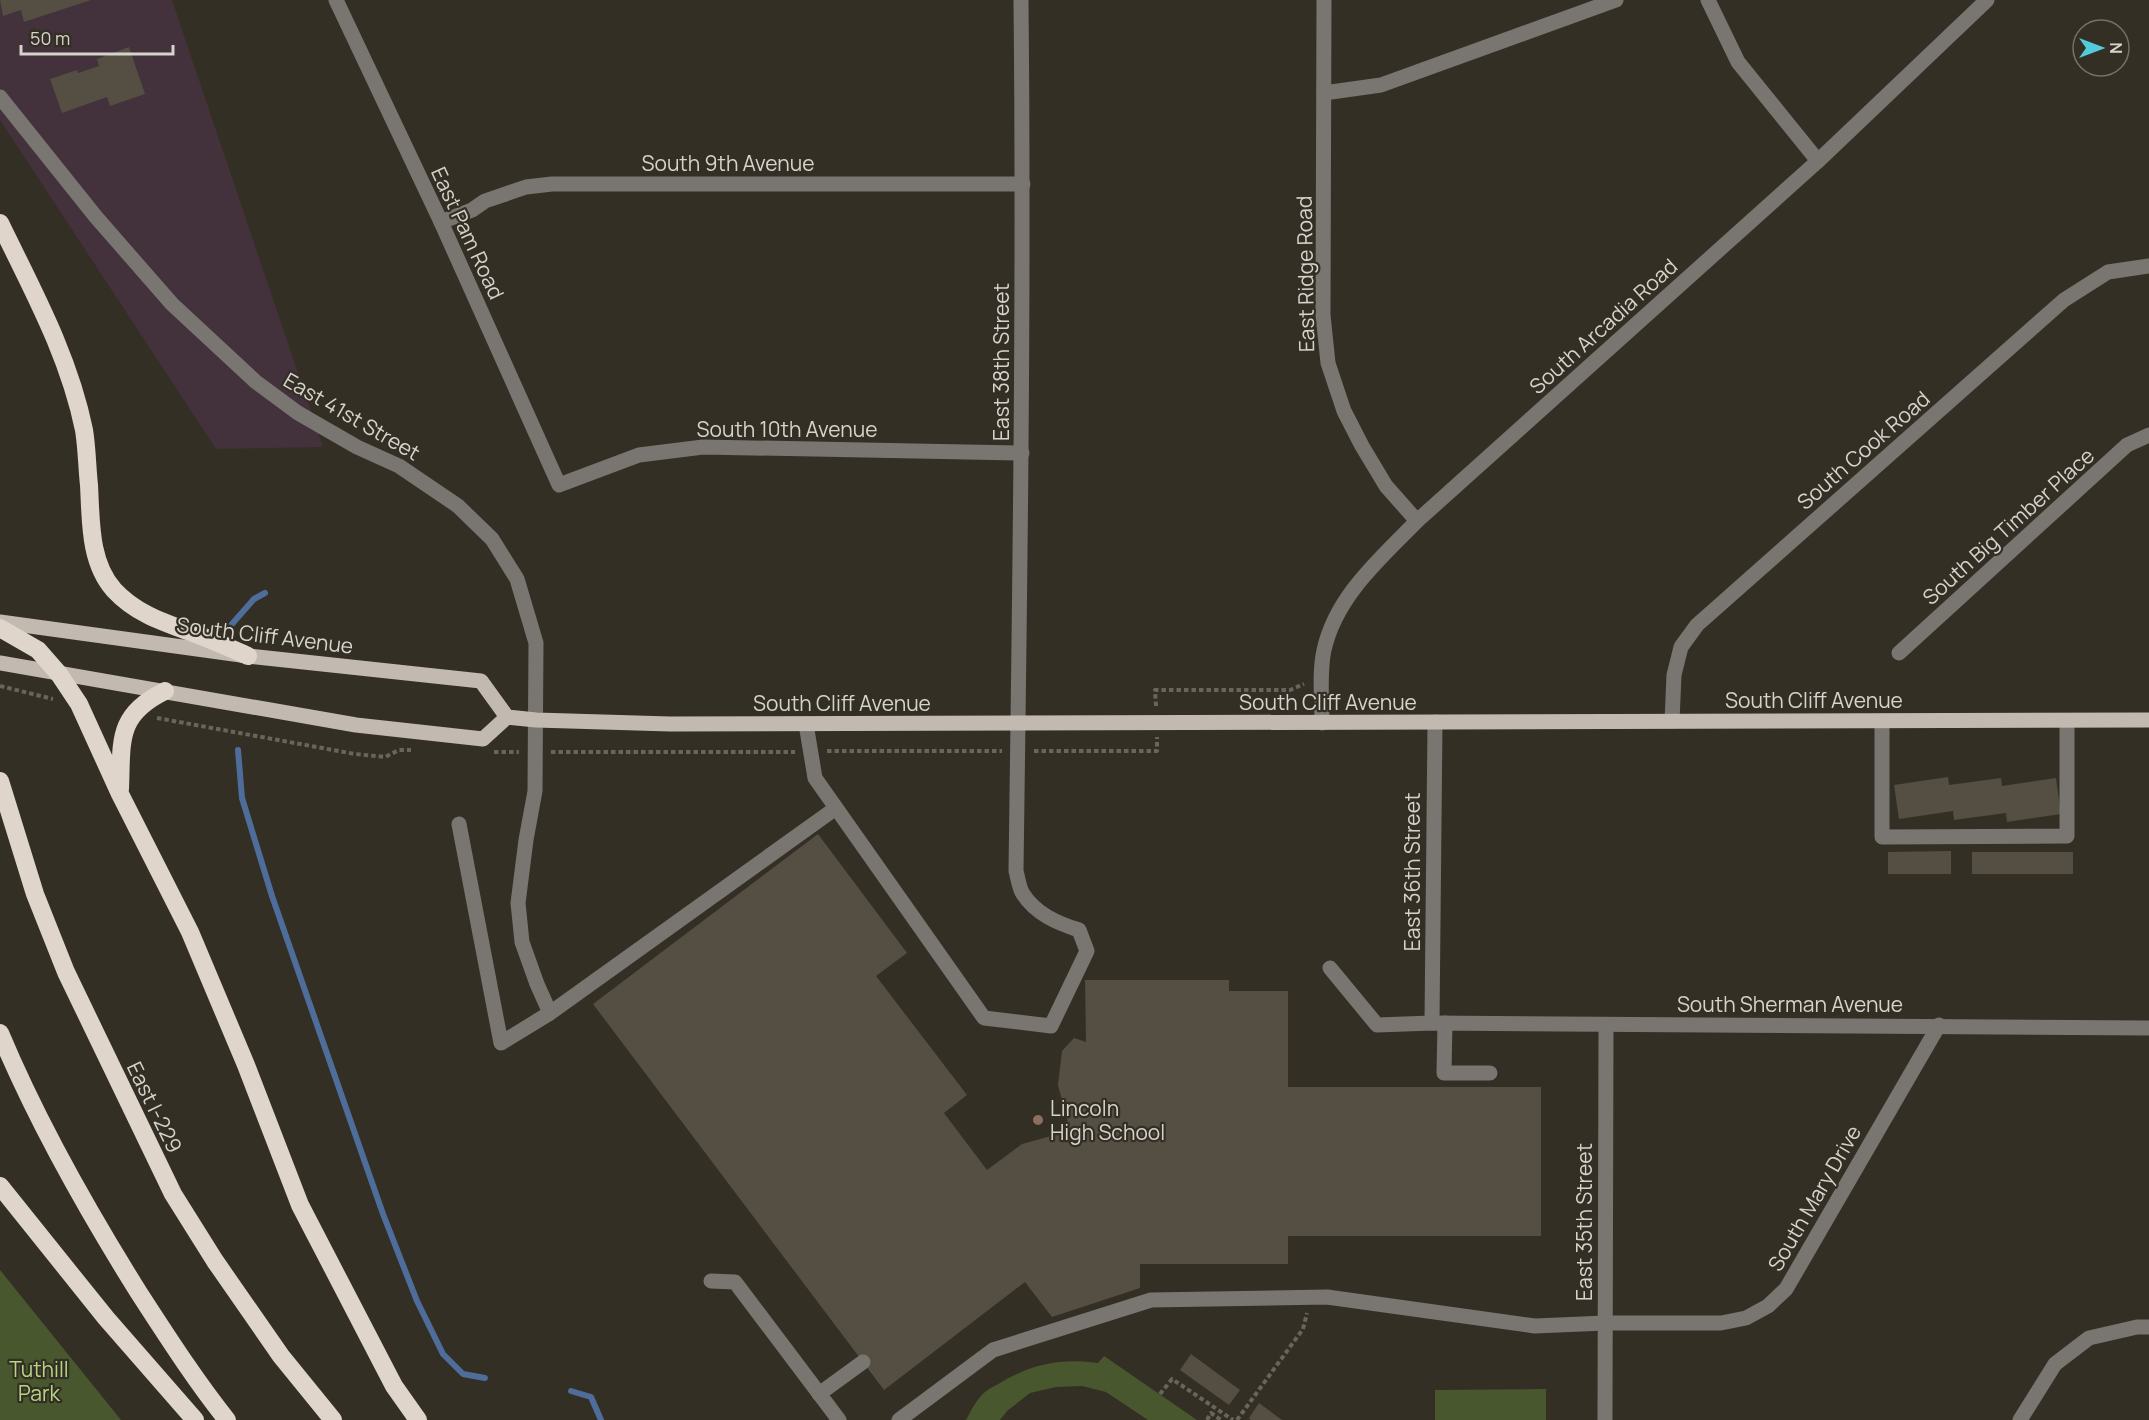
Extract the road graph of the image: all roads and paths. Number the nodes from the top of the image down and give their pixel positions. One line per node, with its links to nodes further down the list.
1 (336, 0): 11 (street, East Pam Road)
2 (1021, 0): 10 (street, East 38th Street)
3 (1324, 0): 7 (street, East Ridge Road)
4 (1616, 0): 7 (street)
5 (1708, 0): 9 (street)
6 (1987, 0): 9 (street, South Arcadia Road)
7 (1324, 93): 17 (street, East Ridge Road)
8 (0, 98): 30 (street, East 41st Street)
9 (1818, 161): 17 (street, South Arcadia Road)
10 (1023, 184): 11 (street, South 9th Avenue); 15 (street, East 38th Street)
11 (441, 222): 16 (street, East Pam Road)
12 (0, 224): 21 (highway)
13 (2149, 266): 35 (street, South Cook Road)
14 (2149, 435): 20 (street, South Big Timber Place)
15 (1022, 453): 16 (street, South 10th Avenue); 36 (street, East 38th Street)
16 (558, 485)
17 (1417, 521): 25 (street, South Arcadia Road)
18 (0, 622): 21 (main road, South Cliff Avenue)
19 (0, 628): 23 (highway)
20 (1899, 653)
21 (248, 656): 29 (main road, South Cliff Avenue)
22 (0, 663): 23 (main road)
23 (59, 674): 26 (main road); 27 (highway)
24 (0, 686): 27 (path)
25 (1322, 689): 37 (path); 38 (street, South Arcadia Road)
26 (165, 692): 28 (highway); 29 (main road)
27 (79, 704): 46 (highway)
28 (133, 714): 40 (path); 46 (highway)
29 (507, 717): 30 (main road, South Cliff Avenue)
30 (536, 720): 39 (main road, South Cliff Avenue); 43 (street, East 41st Street)
31 (2067, 720): 32 (main road, South Cliff Avenue); 33 (main road, South Cliff Avenue); 33 (street)
32 (2149, 720)
33 (1882, 721): 35 (main road, South Cliff Avenue)
34 (1435, 722): 35 (main road, South Cliff Avenue); 38 (main road, South Cliff Avenue); 51 (street, East 36th Street)
35 (1672, 722)
36 (1018, 723): 37 (main road, South Cliff Avenue); 39 (main road, South Cliff Avenue); 41 (street, East 38th Street)
37 (1156, 723): 38 (main road, South Cliff Avenue); 41 (path)
38 (1322, 723)
39 (806, 724): 44 (street)
40 (419, 751)
41 (1018, 751): 44 (path); 47 (street, East 38th Street)
42 (492, 752): 43 (path)
43 (536, 752): 44 (path); 50 (street, East 41st Street)
44 (811, 752): 47 (street)
45 (0, 781): 67 (highway, East I-229)
46 (120, 794): 68 (highway)
47 (836, 808): 50 (street)
48 (459, 824): 50 (street)
49 (1330, 968): 51 (street, South Sherman Avenue)
50 (550, 1013)
51 (1439, 1023): 52 (street, South Sherman Avenue); 56 (street, East 36th Street)
52 (1606, 1025): 53 (street, South Sherman Avenue); 60 (street, East 35th Street)
53 (1939, 1025): 54 (street, South Sherman Avenue); 60 (street, South Mary Drive)
54 (2149, 1028)
55 (0, 1033): 66 (highway)
56 (1490, 1073)
57 (0, 1186): 65 (highway)
58 (711, 1281): 63 (street)
59 (1311, 1298): 60 (street, South Mary Drive); 70 (street, South Mary Drive); 73 (path)
60 (1605, 1323): 74 (street, East 35th Street)
61 (2149, 1327): 75 (street)
62 (863, 1362): 63 (street)
63 (819, 1394): 69 (street)
64 (1160, 1394): 73 (path)
65 (195, 1420)
66 (227, 1420)
67 (333, 1420)
68 (418, 1420)
69 (839, 1420)
70 (899, 1420)
71 (1207, 1420): 72 (path)
72 (1221, 1420)
73 (1235, 1420)
74 (1605, 1420)
75 (2020, 1420)

